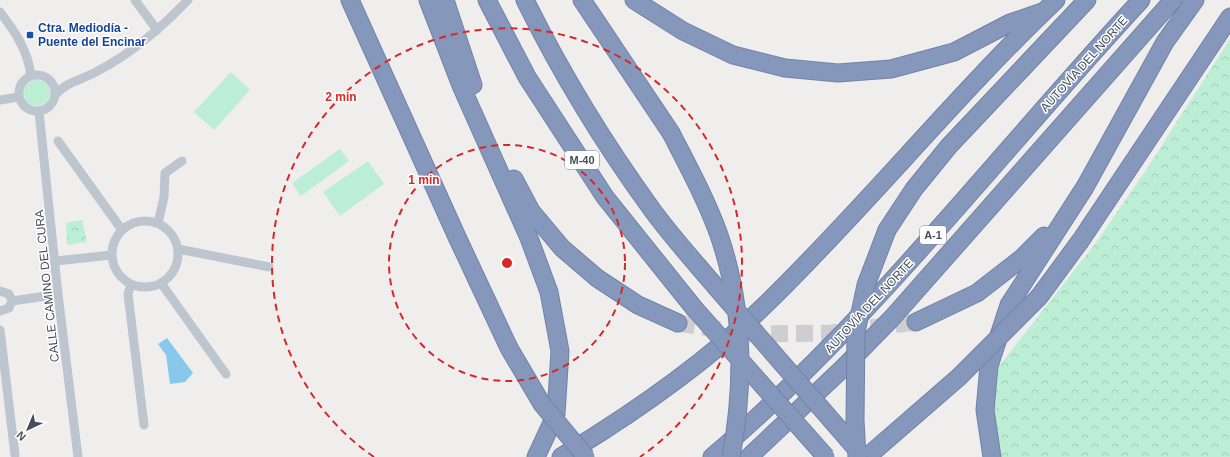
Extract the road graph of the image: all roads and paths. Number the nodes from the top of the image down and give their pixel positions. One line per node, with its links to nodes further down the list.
1 (135, 0): 17 (street)
2 (188, 0): 17 (street)
3 (350, 0): 49 (highway, bridge)
4 (428, 0): 47 (highway)
5 (444, 0): 41 (highway)
6 (487, 0): 53 (highway, M-40, bridge)
7 (582, 0): 51 (highway, bridge)
8 (634, 0): 14 (highway)
9 (1087, 0): 54 (highway, bridge)
10 (1142, 0): 50 (highway, AUTOVÍA DEL NORTE / A-1)
11 (1172, 0): 52 (highway, AUTOVÍA DEL NORTE / A-1)
12 (1195, 0): 27 (highway)
13 (528, 3): 55 (highway, M-40, bridge)
14 (1050, 6): 48 (highway)
15 (0, 12): 18 (street)
16 (1230, 18): 56 (highway, bridge)
17 (157, 30): 20 (street)
18 (31, 76): 19 (street); 22 (street)
19 (52, 83): 20 (street); 21 (street)
20 (68, 84): 21 (street)
21 (55, 96): 24 (street)
22 (18, 97): 23 (street); 24 (street)
23 (0, 100)
24 (39, 112): 32 (street, CALLE CAMINO DEL CURA)
25 (58, 141): 29 (street)
26 (182, 161): 28 (street)
27 (1085, 187): 40 (highway); 57 (highway)
28 (158, 223): 29 (street); 30 (street)
29 (122, 230): 31 (street)
30 (178, 249): 33 (street); 34 (street)
31 (112, 255): 32 (street); 35 (street)
32 (56, 261): 46 (street, CALLE CAMINO DEL CURA)
33 (269, 267)
34 (161, 283): 35 (street); 43 (street)
35 (131, 284): 44 (street)
36 (0, 291): 38 (street)
37 (46, 296): 38 (street)
38 (12, 301): 39 (street)
39 (0, 311)
40 (916, 322)
41 (678, 323)
42 (0, 330): 45 (street)
43 (226, 374)
44 (144, 425)
45 (15, 455)
46 (78, 457)
47 (536, 457)
48 (562, 457)
49 (586, 457)
50 (712, 457)
51 (731, 457)
52 (749, 457)
53 (826, 457)
54 (857, 457)
55 (863, 457)
56 (868, 457)
57 (992, 457)

